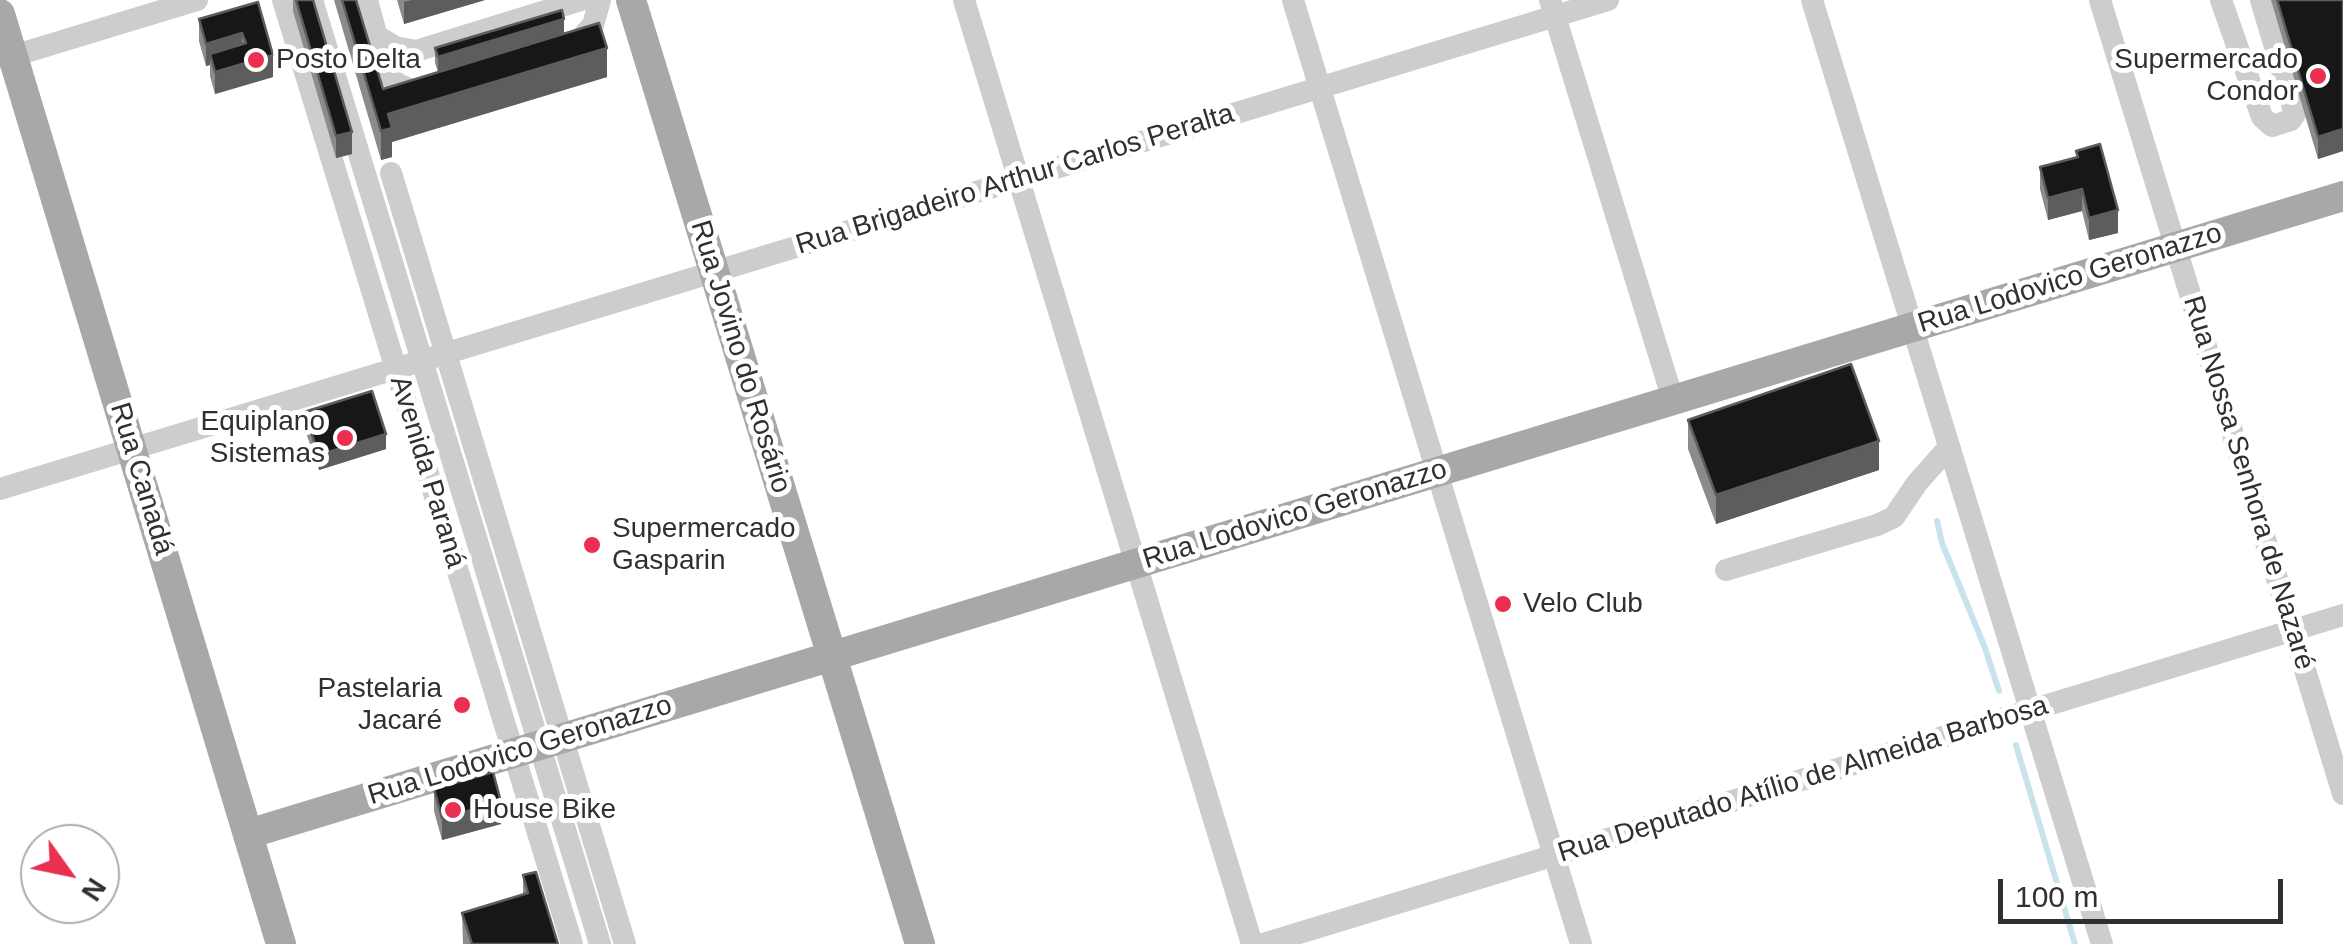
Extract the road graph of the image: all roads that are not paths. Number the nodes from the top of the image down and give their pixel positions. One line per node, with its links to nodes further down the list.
1 (197, 0): 19 (street)
2 (283, 0): 30 (street, Avenida Paraná)
3 (312, 0): 29 (street)
4 (367, 0): 17 (street)
5 (581, 0): 17 (street)
6 (600, 0): 18 (street)
7 (631, 0): 26 (main road, Rua Jovino do Rosário)
8 (964, 0): 23 (street)
9 (1293, 0): 21 (street)
10 (1608, 0): 15 (street, Rua Brigadeiro Arthur Carlos Peralta)
11 (1812, 0): 27 (street)
12 (2100, 0): 25 (street, Rua Nossa Senhora de Nazaré)
13 (2221, 0): 14 (street)
14 (2262, 0)
15 (1553, 8): 21 (street, Rua Brigadeiro Arthur Carlos Peralta); 31 (street)
16 (0, 14): 19 (main road, Rua Canadá)
17 (377, 36): 20 (street)
18 (558, 52)
19 (6, 56): 33 (main road, Rua Canadá)
20 (454, 82)
21 (1319, 88): 23 (street, Rua Brigadeiro Arthur Carlos Peralta); 34 (street)
22 (391, 173): 28 (street, Avenida Paraná)
23 (1018, 179): 26 (street, Rua Brigadeiro Arthur Carlos Peralta); 36 (street)
24 (2343, 196): 25 (main road, Rua Lodovico Geronazzo)
25 (2176, 247): 27 (main road, Rua Lodovico Geronazzo); 39 (street, Rua Nossa Senhora de Nazaré)
26 (714, 272): 28 (street, Rua Brigadeiro Arthur Carlos Peralta); 40 (main road, Rua Jovino do Rosário)
27 (1912, 327): 31 (main road, Rua Lodovico Geronazzo); 32 (street)
28 (446, 354): 29 (street, Rua Brigadeiro Arthur Carlos Peralta); 42 (street, Avenida Paraná)
29 (422, 361): 30 (street, Rua Brigadeiro Arthur Carlos Peralta); 42 (street)
30 (396, 369): 33 (street, Rua Brigadeiro Arthur Carlos Peralta); 42 (street, Avenida Paraná)
31 (1673, 400): 34 (main road, Rua Lodovico Geronazzo)
32 (1949, 447): 37 (street); 41 (street)
33 (132, 449): 35 (street, Rua Brigadeiro Arthur Carlos Peralta); 44 (main road, Rua Canadá)
34 (1436, 472): 36 (main road, Rua Lodovico Geronazzo); 45 (street)
35 (0, 490)
36 (1136, 564): 40 (main road, Rua Lodovico Geronazzo); 51 (street)
37 (1726, 570)
38 (2343, 616): 39 (street, Rua Deputado Atílio de Almeida Barbosa)
39 (2293, 631): 41 (street, Rua Deputado Atílio de Almeida Barbosa); 43 (street, Rua Nossa Senhora de Nazaré)
40 (832, 656): 42 (main road, Rua Lodovico Geronazzo); 50 (main road, Rua Jovino do Rosário)
41 (2030, 710): 45 (street, Rua Deputado Atílio de Almeida Barbosa); 54 (street)
42 (539, 745): 44 (main road, Rua Lodovico Geronazzo); 47 (street, Avenida Paraná); 48 (street); 49 (street, Avenida Paraná)
43 (2343, 794)
44 (248, 834): 46 (main road, Rua Canadá)
45 (1554, 856): 52 (street, Rua Deputado Atílio de Almeida Barbosa); 53 (street)
46 (281, 944)
47 (572, 944)
48 (600, 944)
49 (626, 944)
50 (920, 944)
51 (1252, 944)
52 (1263, 944)
53 (1581, 944)
54 (2102, 944)

